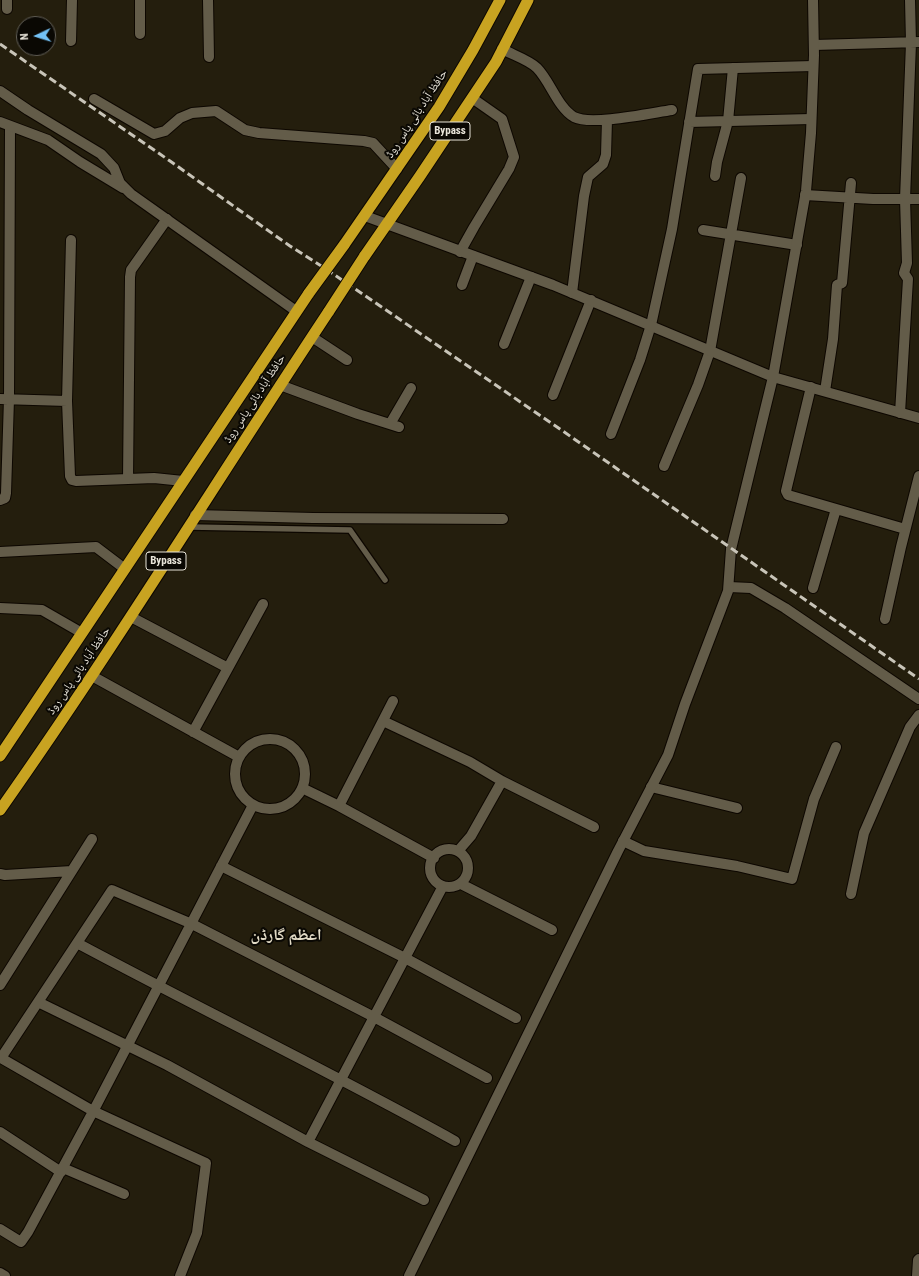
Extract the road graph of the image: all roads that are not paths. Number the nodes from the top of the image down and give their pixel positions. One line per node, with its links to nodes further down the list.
1 (72, 0): 9 (street)
2 (140, 0): 8 (street)
3 (208, 0): 13 (street)
4 (500, 0): 26 (highway, حافظ آباد بائی پاس روڈ / Bypass)
5 (528, 0): 12 (highway, حافظ آباد بائی پاس روڈ / Bypass)
6 (813, 0): 11 (street)
7 (910, 0): 10 (street)
8 (140, 34)
9 (71, 41)
10 (915, 42): 11 (street); 33 (street)
11 (814, 45): 14 (street)
12 (502, 49): 17 (highway, حافظ آباد بائی پاس روڈ / Bypass); 20 (street)
13 (209, 57)
14 (813, 66): 15 (street); 22 (street)
15 (733, 68): 21 (street); 24 (street)
16 (0, 91): 30 (street)
17 (472, 98): 37 (highway, حافظ آباد بائی پاس روڈ / Bypass); 42 (street)
18 (94, 99): 26 (street)
19 (672, 110): 20 (street)
20 (607, 120): 46 (street)
21 (728, 120): 22 (street); 24 (street); 27 (street)
22 (811, 120): 31 (street)
23 (0, 122): 25 (street)
24 (689, 122): 49 (street)
25 (10, 127): 30 (street); 60 (street)
26 (397, 169): 35 (highway, حافظ آباد بائی پاس روڈ / Bypass)
27 (715, 176)
28 (741, 178): 39 (street)
29 (851, 183): 32 (street)
30 (131, 194): 36 (street)
31 (805, 196): 32 (street); 41 (street)
32 (850, 197): 33 (street); 58 (street)
33 (905, 199): 34 (street); 62 (street)
34 (919, 199)
35 (365, 216): 37 (street); 48 (highway, حافظ آباد بائی پاس روڈ / Bypass, bridge)
36 (167, 219): 48 (street); 67 (street)
37 (387, 224): 42 (street); 50 (highway, حافظ آباد بائی پاس روڈ / Bypass, bridge)
38 (703, 230): 39 (street)
39 (731, 234): 41 (street); 52 (street)
40 (71, 240): 61 (street)
41 (797, 245): 54 (street)
42 (460, 252): 43 (street)
43 (473, 256): 44 (street); 45 (street)
44 (531, 277): 46 (street); 51 (street)
45 (462, 284)
46 (572, 293): 47 (street)
47 (591, 300): 49 (street); 59 (street)
48 (296, 311): 68 (highway, حافظ آباد بائی پاس روڈ / Bypass)
49 (651, 325): 52 (street); 64 (street)
50 (312, 337): 53 (street); 55 (highway, حافظ آباد بائی پاس روڈ / Bypass)
51 (504, 344)
52 (710, 351): 54 (street); 65 (street)
53 (347, 360)
54 (773, 377): 57 (street); 78 (street)
55 (280, 385): 56 (street); 71 (highway, حافظ آباد بائی پاس روڈ / Bypass)
56 (411, 388)
57 (811, 388): 58 (street); 70 (street)
58 (825, 391): 62 (street)
59 (553, 395)
60 (4, 399): 61 (street); 69 (street)
61 (67, 400): 67 (street)
62 (900, 413): 63 (street)
63 (919, 418)
64 (611, 434)
65 (664, 466)
66 (919, 476): 74 (street)
67 (128, 479): 68 (street)
68 (183, 481): 76 (highway, حافظ آباد بائی پاس روڈ / Bypass)
69 (0, 500)
70 (836, 509): 74 (street); 79 (street)
71 (195, 515): 72 (street); 73 (highway, حافظ آباد بائی پاس روڈ / Bypass)
72 (503, 519)
73 (188, 526): 77 (lane); 82 (highway, حافظ آباد بائی پاس روڈ / Bypass)
74 (906, 529): 83 (street)
75 (0, 552): 76 (street)
76 (125, 569): 84 (highway, حافظ آباد بائی پاس روڈ / Bypass)
77 (385, 580)
78 (729, 587): 87 (street); 96 (street)
79 (813, 588)
80 (263, 604): 85 (street)
81 (0, 608): 84 (street)
82 (131, 617): 85 (street); 86 (highway, حافظ آباد بائی پاس روڈ / Bypass)
83 (885, 619)
84 (82, 633): 93 (highway, حافظ آباد بائی پاس روڈ / Bypass)
85 (228, 668): 91 (street)
86 (92, 676): 91 (street); 101 (highway, حافظ آباد بائی پاس روڈ / Bypass)
87 (919, 699)
88 (393, 701): 90 (street)
89 (919, 715): 112 (street)
90 (383, 721): 95 (street); 99 (street)
91 (193, 732): 94 (street)
92 (836, 748): 104 (street)
93 (0, 756)
94 (239, 757): 97 (street); 98 (street)
95 (502, 781): 102 (street); 105 (street)
96 (651, 787): 100 (street); 104 (street)
97 (302, 788): 98 (street); 99 (street)
98 (253, 805): 107 (street)
99 (339, 806): 106 (street)
100 (737, 808)
101 (0, 810)
102 (594, 827)
103 (92, 839): 108 (street)
104 (623, 841): 137 (street)
105 (458, 852): 106 (street); 110 (street)
106 (434, 858): 111 (street)
107 (221, 866): 113 (street); 116 (street)
108 (72, 871): 109 (street); 117 (street)
109 (0, 874)
110 (460, 884): 111 (street); 114 (street)
111 (443, 886): 116 (street)
112 (851, 894)
113 (192, 924): 115 (street); 118 (street); 120 (street)
114 (552, 930)
115 (77, 943): 118 (street); 119 (street)
116 (406, 958): 120 (street); 121 (street)
117 (0, 985)
118 (158, 987): 122 (street); 124 (street)
119 (38, 1002): 122 (street); 125 (street)
120 (374, 1017): 123 (street); 124 (street)
121 (516, 1018)
122 (127, 1046): 125 (street); 128 (street)
123 (487, 1078)
124 (341, 1080): 127 (street); 128 (street)
125 (93, 1111): 129 (street); 136 (street)
126 (0, 1132): 129 (street)
127 (455, 1141)
128 (308, 1142): 131 (street)
129 (62, 1170): 130 (street); 132 (street)
130 (124, 1194)
131 (424, 1200)
132 (0, 1229)
133 (919, 1259): 138 (street)
134 (0, 1273): 135 (street)
135 (5, 1276)
136 (180, 1276)
137 (410, 1276)
138 (918, 1276)

